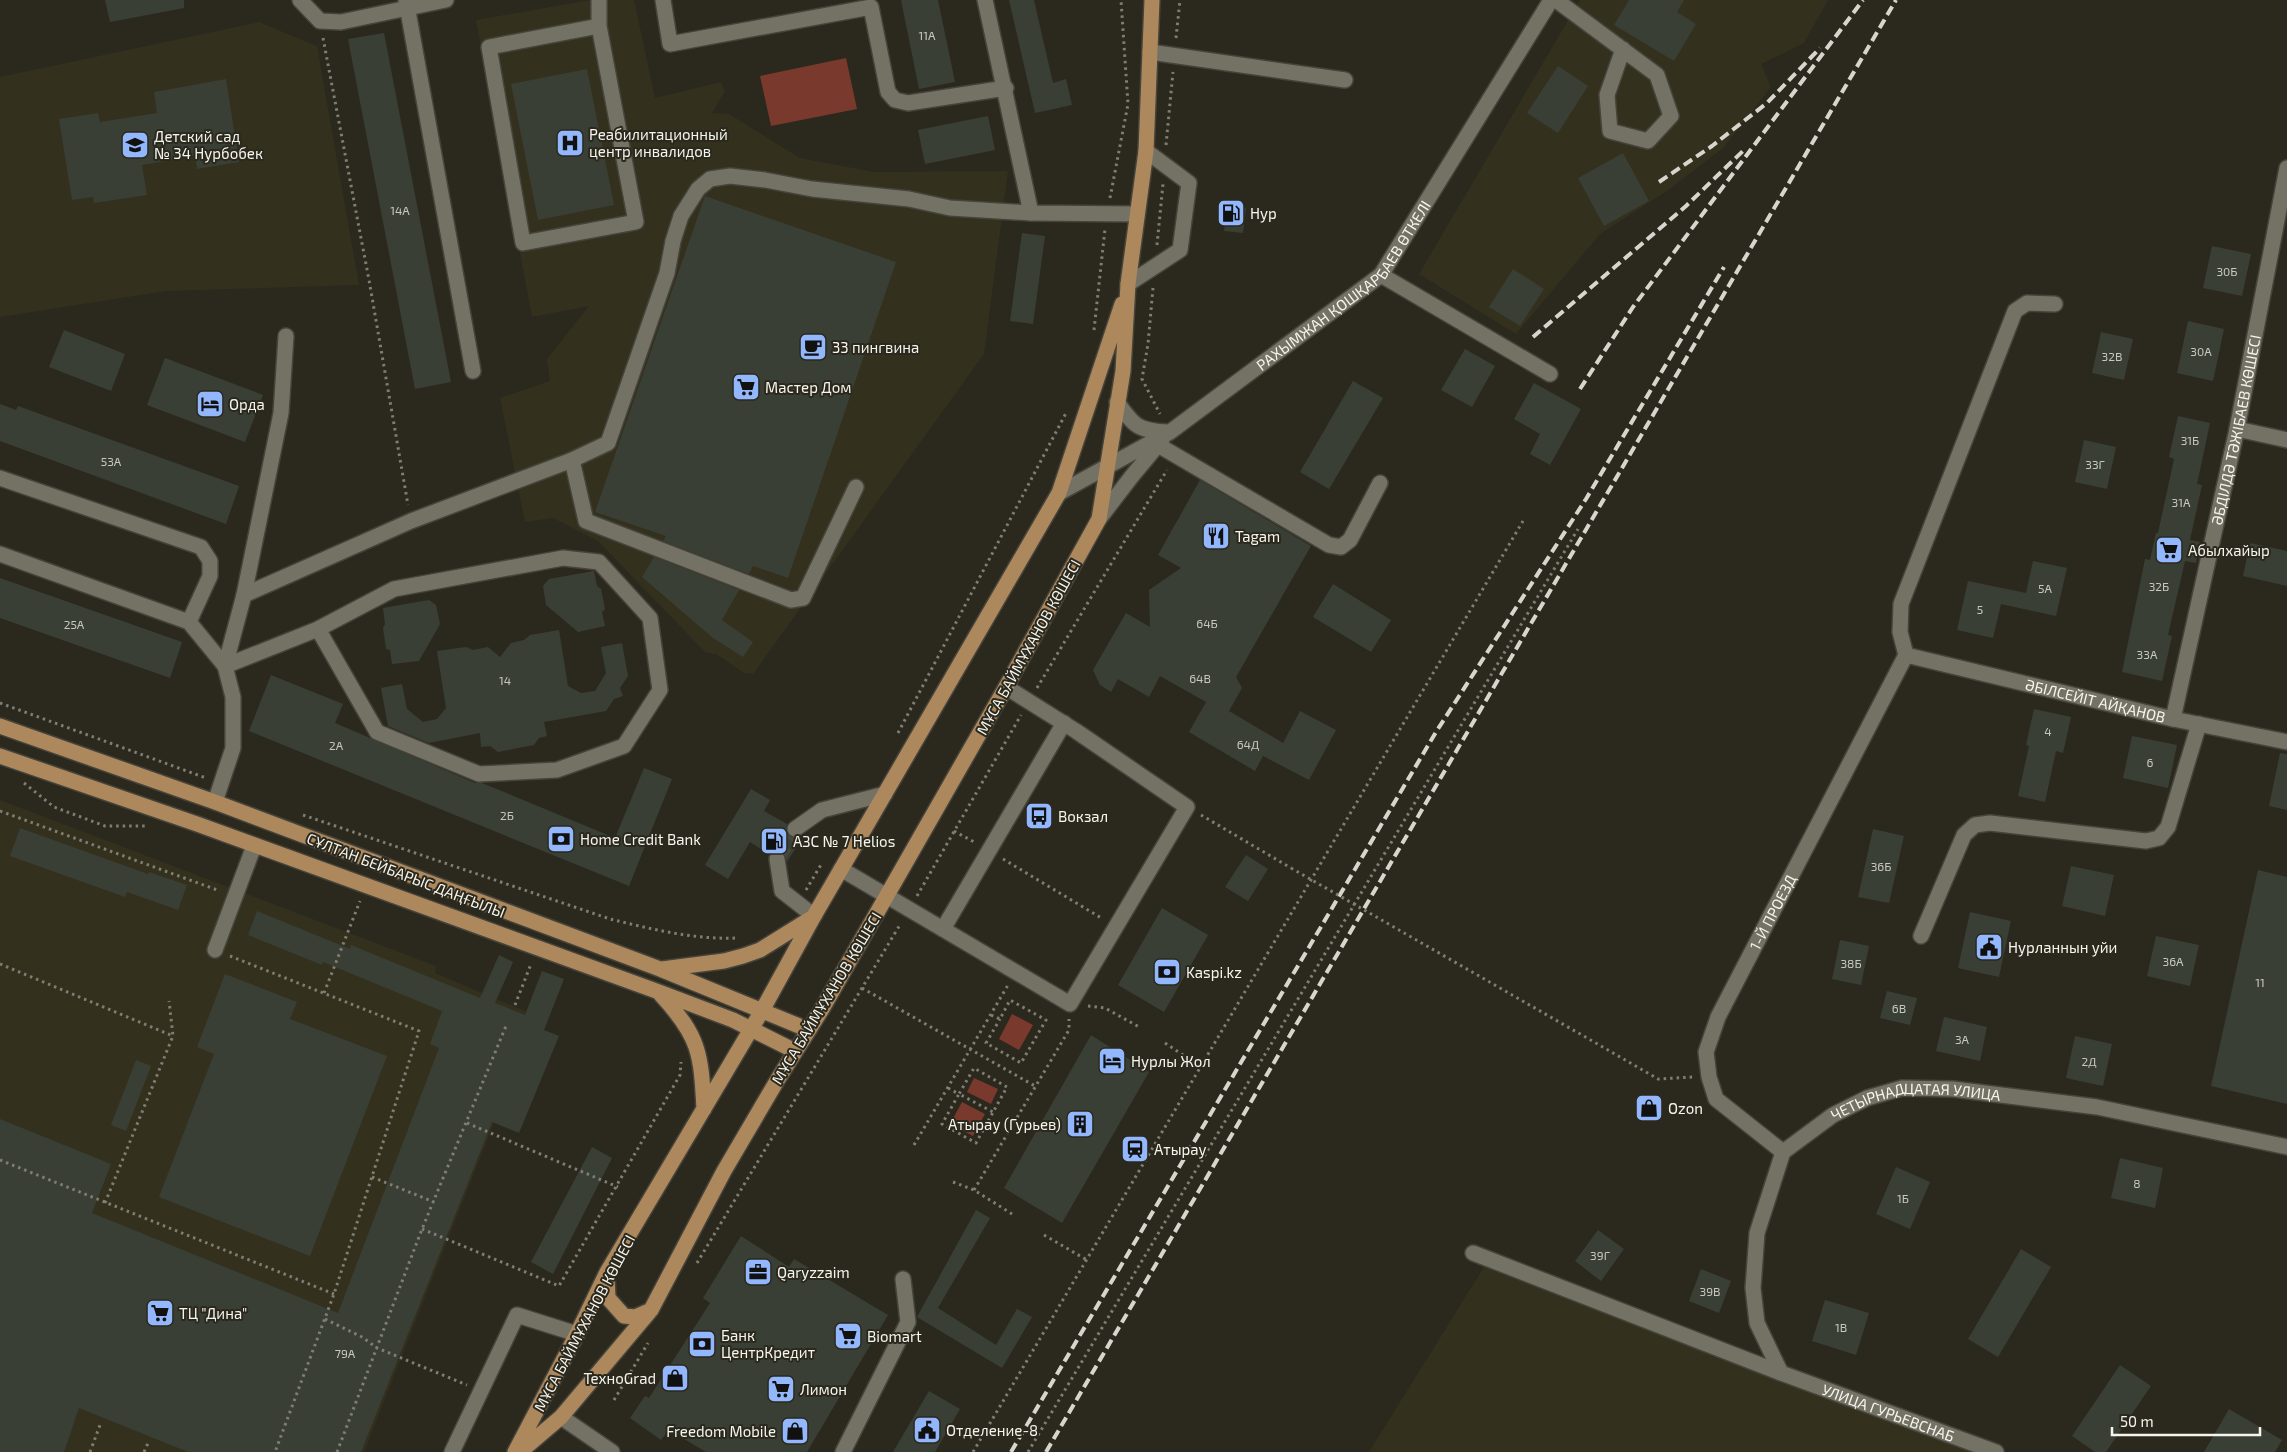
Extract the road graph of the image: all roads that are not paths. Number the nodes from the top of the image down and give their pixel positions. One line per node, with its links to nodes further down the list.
1 (300, 0): 9 (street)
2 (446, 0): 9 (street)
3 (599, 0): 10 (street)
4 (663, 0): 14 (street)
5 (985, 0): 14 (street)
6 (1152, 0): 12 (main road)
7 (1550, 0): 19 (street, РАХЫМЖАН ҚОШҚАРБАЕВ ӨТКЕЛІ)
8 (1556, 0): 11 (street)
9 (407, 4): 23 (street)
10 (599, 26): 10 (street)
11 (1623, 50): 11 (street)
12 (1150, 52): 13 (street); 15 (main road)
13 (1345, 80)
14 (1006, 88): 17 (street)
15 (1146, 151): 18 (main road); 20 (street)
16 (2287, 168): 26 (street, ӘБДІЛДӘ ТӘЖІБАЕВ КӨШЕСІ)
17 (1031, 213): 18 (street); 30 (street)
18 (1137, 214): 20 (main road)
19 (1381, 275): 24 (street); 27 (street, РАХЫМЖАН ҚОШҚАРБАЕВ ӨТКЕЛІ)
20 (1128, 284): 25 (main road, МҰСА БАЙМҰХАНОВ КӨШЕСІ); 35 (main road, МҰСА БАЙМҰХАНОВ КӨШЕСІ)
21 (2055, 304): 41 (street)
22 (286, 336): 38 (street)
23 (473, 370)
24 (1550, 374)
25 (1117, 402): 27 (street); 31 (main road, МҰСА БАЙМҰХАНОВ КӨШЕСІ)
26 (2238, 429): 28 (street); 44 (street, ӘБДІЛДӘ ТӘЖІБАЕВ КӨШЕСІ)
27 (1170, 432): 29 (street); 31 (street, РАХЫМЖАН ҚОШҚАРБАЕВ ӨТКЕЛІ)
28 (2287, 440)
29 (1158, 445): 33 (street); 36 (street)
30 (572, 460): 34 (street); 38 (street)
31 (1108, 466): 35 (street, РАХЫМЖАН ҚОШҚАРБАЕВ ӨТКЕЛІ); 36 (main road, МҰСА БАЙМҰХАНОВ КӨШЕСІ)
32 (0, 478): 39 (street)
33 (1380, 483)
34 (856, 487)
35 (1059, 493): 50 (main road, МҰСА БАЙМҰХАНОВ КӨШЕСІ)
36 (1099, 519): 43 (main road, МҰСА БАЙМҰХАНОВ КӨШЕСІ)
37 (0, 554): 39 (street)
38 (244, 595): 42 (street)
39 (190, 622): 42 (street)
40 (318, 628): 40 (street); 42 (street)
41 (1906, 655): 44 (street, ӘБІЛСЕЙІТ АЙҚАНОВ); 69 (street, 1-Й ПРОЕЗД)
42 (225, 666): 51 (street)
43 (1006, 687): 45 (street); 56 (main road, МҰСА БАЙМҰХАНОВ КӨШЕСІ)
44 (2173, 719): 46 (street, ӘБІЛСЕЙІТ АЙҚАНОВ)
45 (1064, 724): 58 (street); 58 (street)
46 (2199, 724): 48 (street, ӘБІЛСЕЙІТ АЙҚАНОВ); 59 (street)
47 (0, 726): 51 (main road, СҰЛТАН БЕЙБАРЫС ДАҢҒЫЛЫ)
48 (2287, 742)
49 (0, 756): 53 (main road, СҰЛТАН БЕЙБАРЫС ДАҢҒЫЛЫ)
50 (886, 794): 52 (street); 55 (main road, МҰСА БАЙМҰХАНОВ КӨШЕСІ)
51 (214, 802): 61 (main road, СҰЛТАН БЕЙБАРЫС ДАҢҒЫЛЫ)
52 (794, 829)
53 (254, 846): 60 (street); 62 (main road, СҰЛТАН БЕЙБАРЫС ДАҢҒЫЛЫ)
54 (776, 858): 57 (street)
55 (841, 869): 56 (street); 57 (main road, МҰСА БАЙМҰХАНОВ КӨШЕСІ)
56 (886, 896): 58 (street); 65 (main road, МҰСА БАЙМҰХАНОВ КӨШЕСІ)
57 (814, 916): 61 (main road); 63 (main road, МҰСА БАЙМҰХАНОВ КӨШЕСІ)
58 (942, 930)
59 (1921, 936)
60 (215, 950)
61 (660, 969): 63 (main road, СҰЛТАН БЕЙБАРЫС ДАҢҒЫЛЫ)
62 (659, 992): 64 (main road, СҰЛТАН БЕЙБАРЫС ДАҢҒЫЛЫ); 67 (main road)
63 (763, 1009): 64 (main road, МҰСА БАЙМҰХАНОВ КӨШЕСІ); 65 (main road, СҰЛТАН БЕЙБАРЫС ДАҢҒЫЛЫ)
64 (751, 1029): 66 (main road, СҰЛТАН БЕЙБАРЫС ДАҢҒЫЛЫ); 67 (main road, МҰСА БАЙМҰХАНОВ КӨШЕСІ)
65 (809, 1030): 66 (main road, МҰСА БАЙМҰХАНОВ КӨШЕСІ)
66 (795, 1051): 73 (main road, МҰСА БАЙМҰХАНОВ КӨШЕСІ)
67 (704, 1109): 71 (main road, МҰСА БАЙМҰХАНОВ КӨШЕСІ)
68 (2287, 1146): 69 (street, ЧЕТЫРНАДЦАТАЯ УЛИЦА)
69 (1783, 1152): 75 (street)
70 (1472, 1253): 75 (street, УЛИЦА ГУРЬЕВСНАБ)
71 (607, 1272): 73 (main road); 74 (main road, МҰСА БАЙМҰХАНОВ КӨШЕСІ)
72 (904, 1279): 81 (street)
73 (651, 1310): 76 (main road, МҰСА БАЙМҰХАНОВ КӨШЕСІ)
74 (577, 1334): 77 (street); 78 (main road, МҰСА БАЙМҰХАНОВ КӨШЕСІ)
75 (1781, 1373): 82 (street, УЛИЦА ГУРЬЕВСНАБ)
76 (561, 1417): 79 (main road, МҰСА БАЙМҰХАНОВ КӨШЕСІ); 80 (street)
77 (452, 1452)
78 (515, 1452)
79 (520, 1452)
80 (612, 1452)
81 (843, 1452)
82 (1996, 1452)

